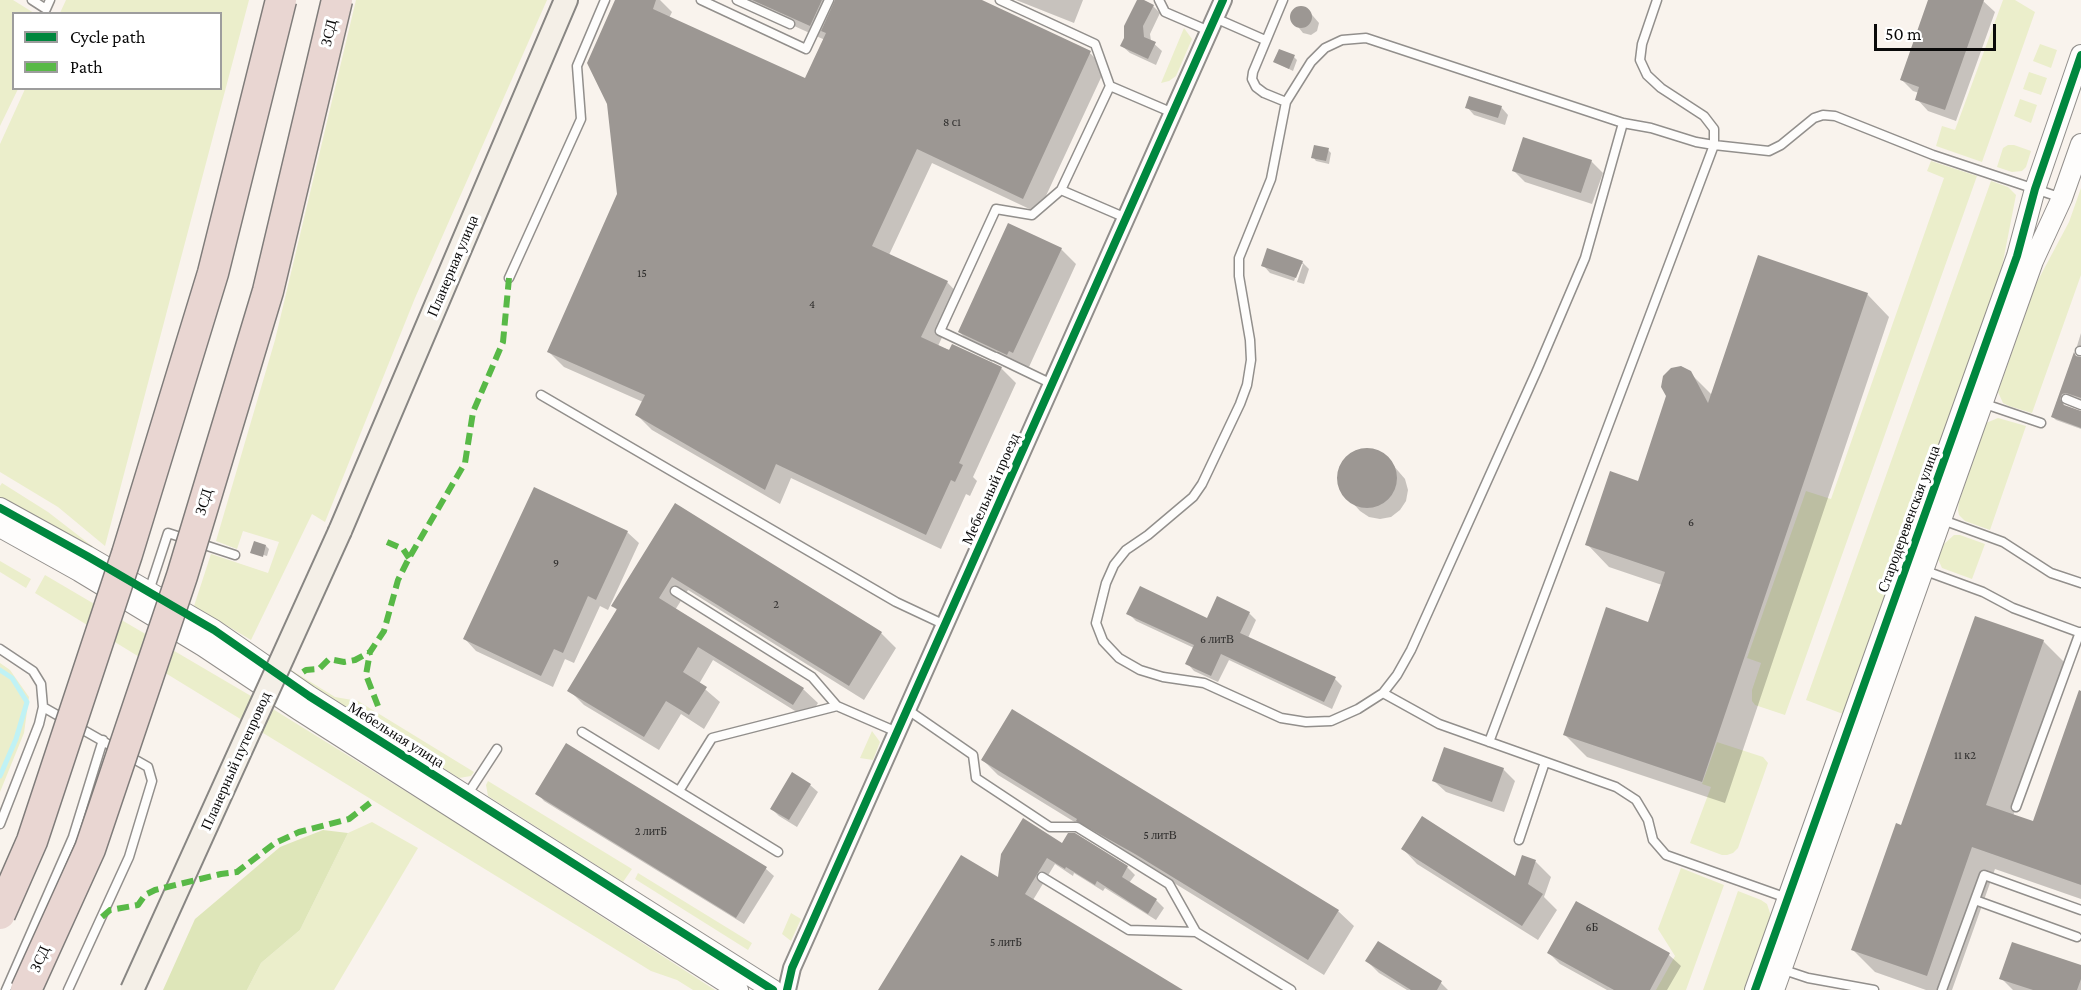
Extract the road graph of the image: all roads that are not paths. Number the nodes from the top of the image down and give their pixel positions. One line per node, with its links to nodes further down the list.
1 (32, 0): 2 (lane)
2 (50, 0)
3 (281, 0): 68 (highway, bridge)
4 (337, 0): 73 (highway, ЗСД, bridge)
5 (566, 0): 39 (main road, Планерная улица)
6 (605, 0): 29 (lane)
7 (701, 0): 9 (lane)
8 (737, 0): 15 (lane)
9 (829, 0)
10 (1000, 0): 19 (lane)
11 (1159, 0): 16 (lane)
12 (1223, 0): 16 (street, Мебельный проезд)
13 (1283, 0): 17 (lane)
14 (1657, 0): 24 (lane)
15 (790, 24)
16 (1212, 25): 17 (lane); 21 (street, Мебельный проезд)
17 (1265, 40): 20 (lane)
18 (2081, 55): 26 (street, Стародеревенская улица)
19 (1110, 86): 21 (lane); 25 (lane)
20 (1286, 102): 22 (lane); 48 (lane)
21 (1173, 113): 28 (street, Мебельный проезд)
22 (1623, 123): 24 (lane); 48 (lane)
23 (2081, 144): 27 (street, Стародеревенская улица)
24 (1714, 145): 26 (lane); 55 (lane)
25 (1061, 189): 28 (lane); 30 (lane)
26 (2035, 189): 27 (lane); 33 (street, Стародеревенская улица)
27 (2062, 198): 33 (street, Стародеревенская улица)
28 (1126, 218): 30 (street, Мебельный проезд)
29 (509, 278)
30 (1052, 384): 45 (street, Мебельный проезд)
31 (541, 395): 45 (lane)
32 (2066, 399): 34 (lane)
33 (1974, 400): 35 (lane); 37 (street, Стародеревенская улица)
34 (2081, 405)
35 (2041, 423)
36 (0, 508): 44 (street, Мебельная улица)
37 (1933, 517): 41 (street, Стародеревенская улица); 42 (lane)
38 (0, 527): 59 (street, Мебельная улица)
39 (340, 531): 75 (main road, Планерный путепровод, bridge)
40 (234, 555): 44 (lane)
41 (1915, 567): 46 (lane); 66 (street, Стародеревенская улица)
42 (2081, 583)
43 (675, 591): 49 (lane)
44 (149, 592): 59 (street, Мебельная улица)
45 (945, 625): 51 (street, Мебельный проезд)
46 (2080, 633): 60 (lane)
47 (0, 649): 50 (lane)
48 (1383, 693): 55 (lane)
49 (837, 706): 53 (lane); 58 (lane)
50 (44, 707): 54 (lane); 61 (lane)
51 (908, 710): 53 (street, Мебельный проезд); 69 (lane)
52 (582, 732): 58 (lane)
53 (897, 732): 78 (street, Мебельный проезд)
54 (103, 740): 72 (lane); 74 (lane)
55 (1489, 742): 57 (lane)
56 (497, 749): 59 (lane)
57 (1545, 762): 62 (lane); 66 (lane)
58 (679, 791): 63 (lane)
59 (462, 803): 76 (street, Мебельная улица); 77 (street, Мебельная улица)
60 (2016, 807)
61 (0, 824)
62 (1519, 840)
63 (778, 852)
64 (1042, 877): 69 (lane)
65 (1975, 900): 67 (lane); 70 (lane); 83 (lane)
66 (1796, 901): 71 (street, Стародеревенская улица)
67 (2081, 909)
68 (0, 914)
69 (1196, 932): 79 (lane)
70 (2077, 937)
71 (1773, 966): 80 (street, Стародеревенская улица); 81 (street, Стародеревенская улица); 82 (lane)
72 (6, 990)
73 (26, 990)
74 (68, 990)
75 (132, 990)
76 (738, 990)
77 (773, 990)
78 (787, 990)
79 (1291, 990)
80 (1755, 990)
81 (1774, 990)
82 (1874, 990)
83 (1942, 990)

